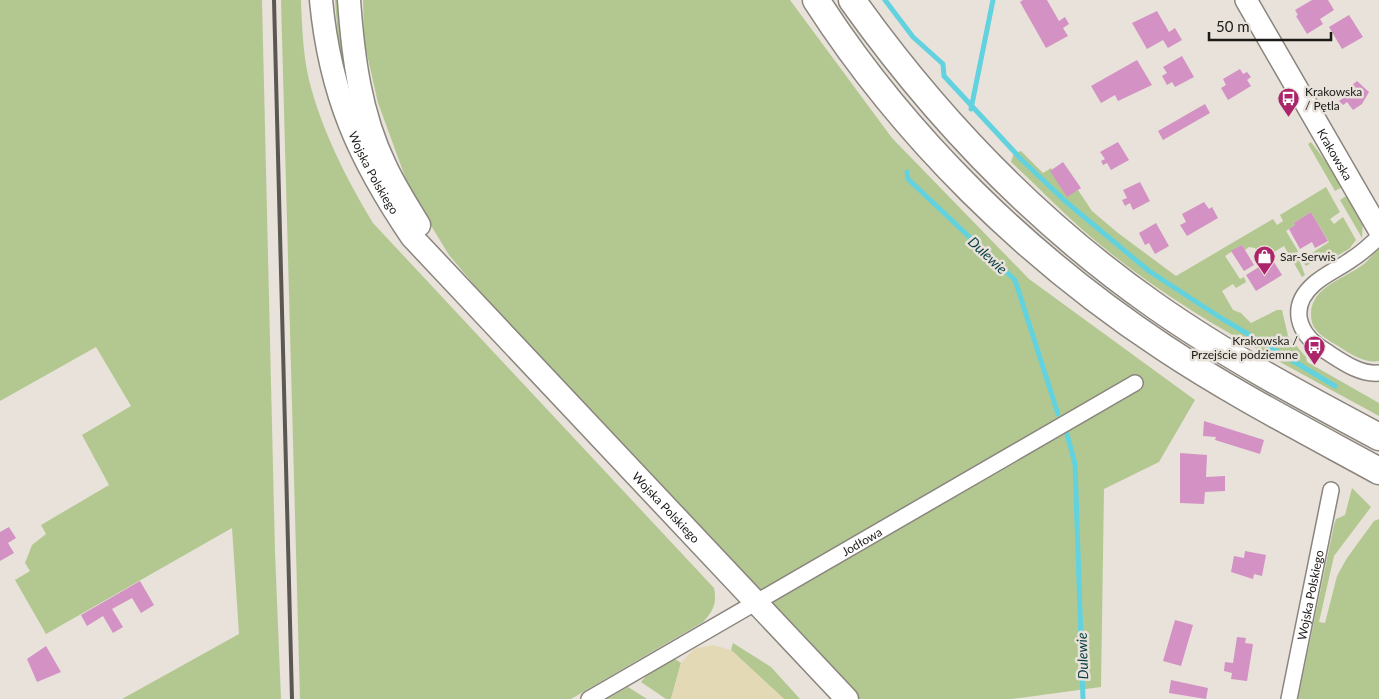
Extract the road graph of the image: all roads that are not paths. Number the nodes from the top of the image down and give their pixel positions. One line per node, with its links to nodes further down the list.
1 (321, 0): 8 (main road, Wojska Polskiego)
2 (348, 0): 8 (main road, Wojska Polskiego)
3 (852, 0): 11 (highway)
4 (1246, 0): 6 (street, Krakowska)
5 (817, 1): 12 (highway)
6 (1379, 230)
7 (1379, 237): 9 (street)
8 (485, 316): 14 (main road, Wojska Polskiego)
9 (1379, 373)
10 (1135, 383): 14 (street, Jodłowa)
11 (1379, 438)
12 (1379, 471)
13 (1331, 490): 17 (street, Wojska Polskiego)
14 (756, 602): 15 (street, Jodłowa); 16 (main road, Wojska Polskiego)
15 (589, 699)
16 (847, 699)
17 (1288, 699)

